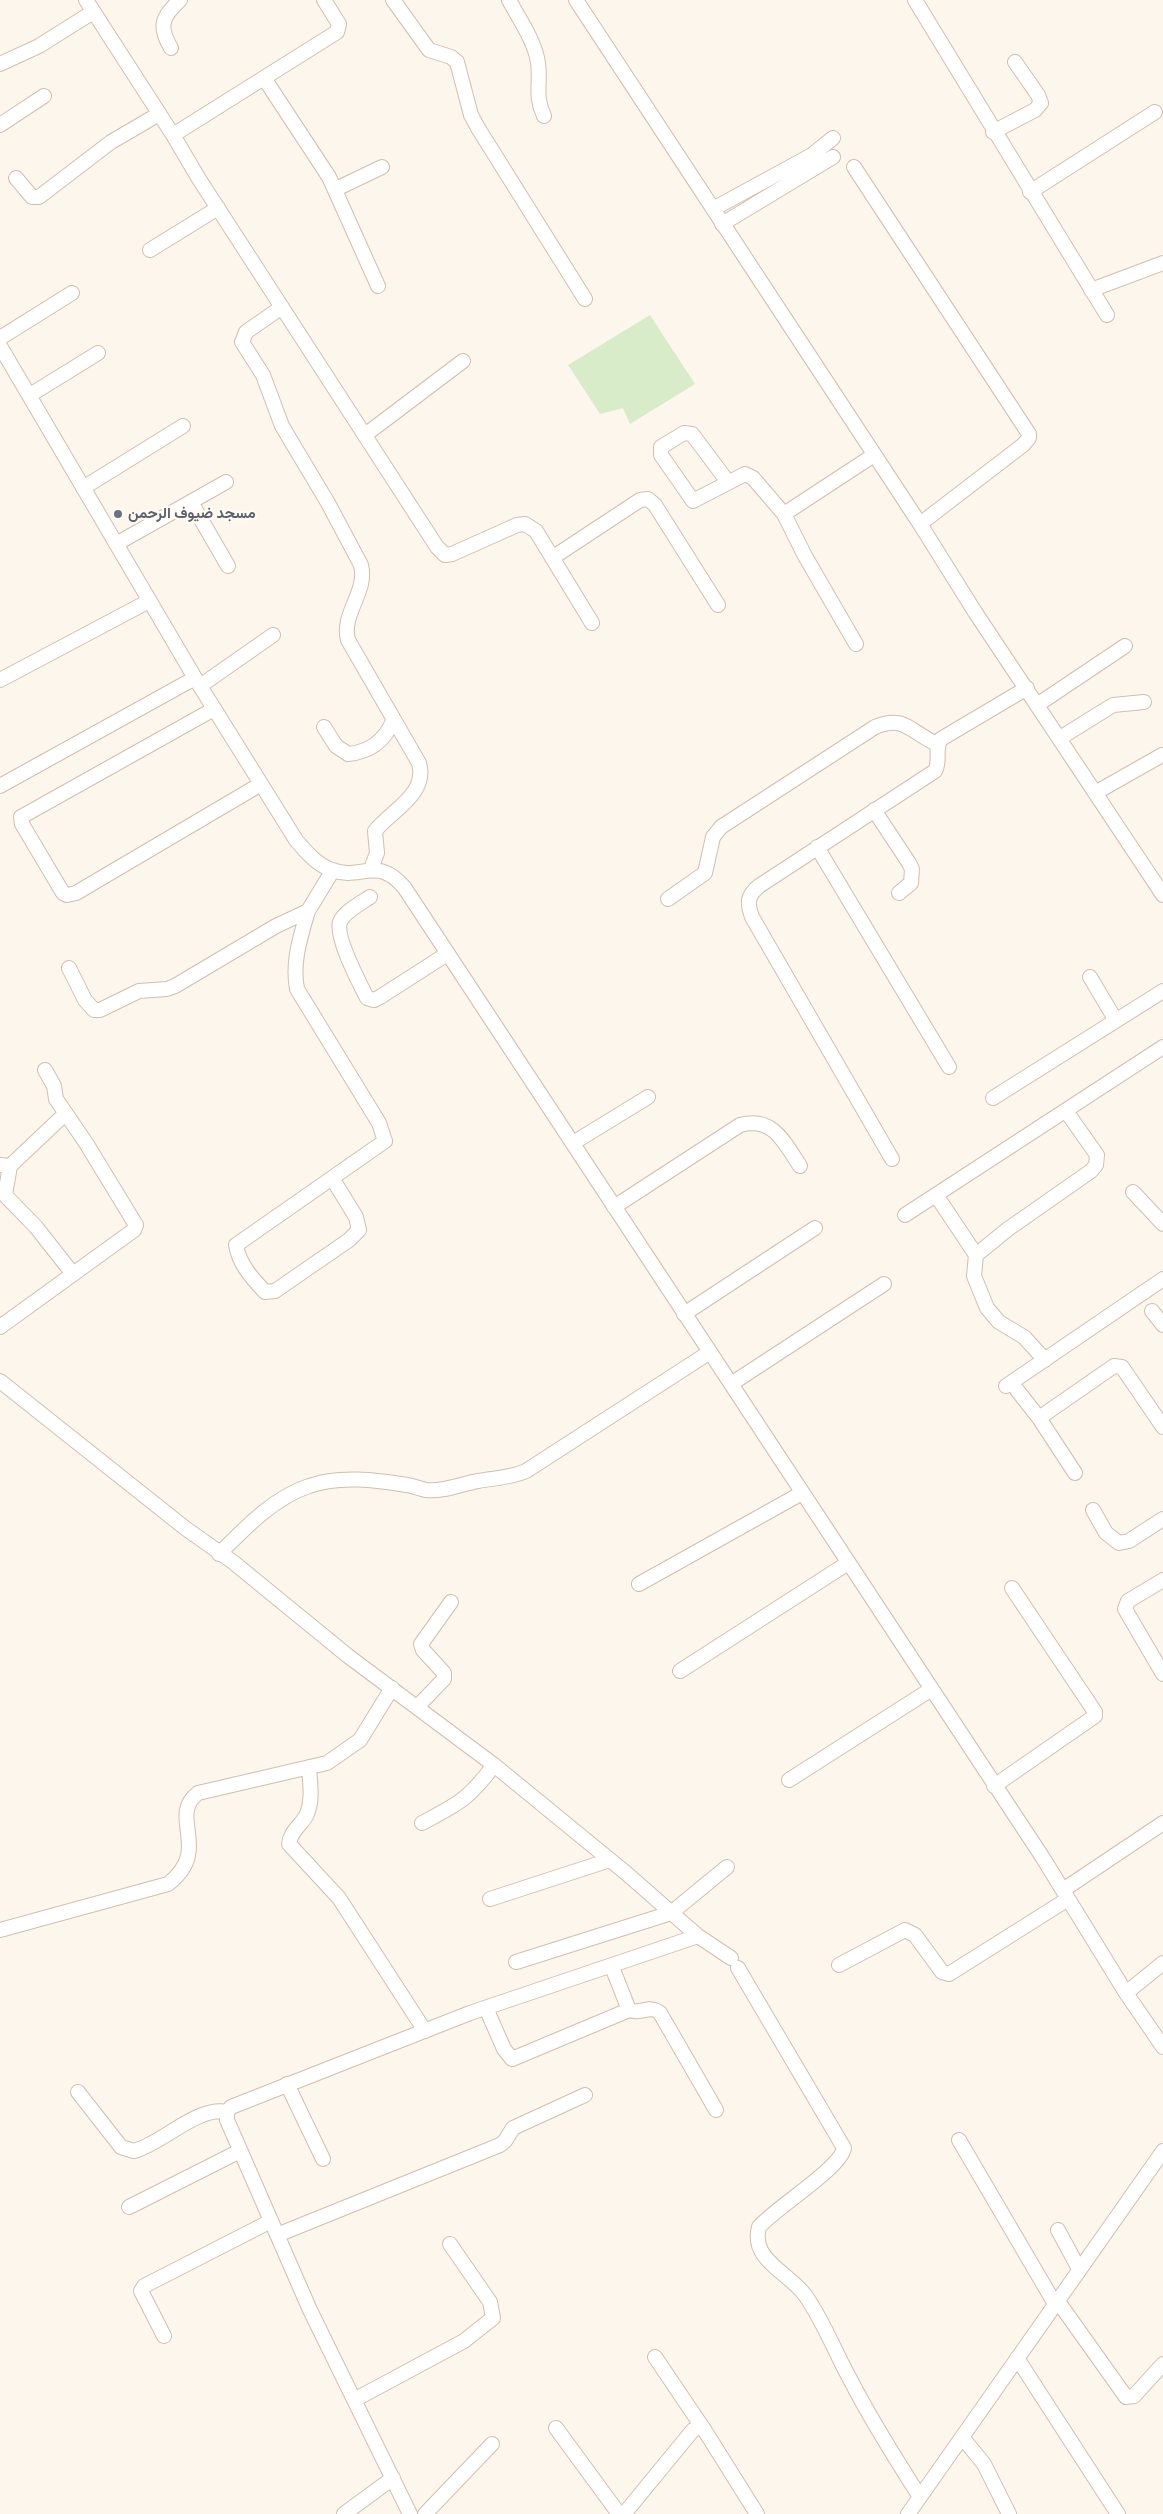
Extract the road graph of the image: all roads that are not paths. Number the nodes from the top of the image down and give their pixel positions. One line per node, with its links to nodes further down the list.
1 (180, 0): 8 (street)
2 (324, 0): 11 (street)
3 (393, 0): 34 (street)
4 (509, 0): 15 (street)
5 (576, 0): 27 (street)
6 (915, 0): 17 (street)
7 (90, 6): 10 (street); 14 (street)
8 (171, 48)
9 (1015, 62): 17 (street)
10 (0, 64)
11 (264, 78): 18 (street); 24 (street)
12 (44, 96): 16 (street)
13 (1155, 112): 25 (street)
14 (159, 114): 18 (street); 23 (street)
15 (544, 116)
16 (0, 125)
17 (993, 132): 25 (street)
18 (173, 135): 26 (street)
19 (833, 138): 27 (street)
20 (833, 157): 28 (street)
21 (382, 167): 24 (street)
22 (854, 167): 50 (street)
23 (16, 178)
24 (336, 190): 31 (street)
25 (1030, 192): 32 (street)
26 (218, 208): 29 (street); 35 (street)
27 (713, 209): 28 (street)
28 (722, 224): 44 (street)
29 (150, 250)
30 (1163, 263): 32 (street)
31 (378, 286)
32 (1091, 290): 36 (street)
33 (72, 293): 37 (street)
34 (585, 299)
35 (282, 307): 43 (street); 66 (street)
36 (1107, 315)
37 (0, 338)
38 (0, 346): 41 (street)
39 (98, 353): 41 (street)
40 (463, 361): 43 (street)
41 (30, 395): 47 (street)
42 (183, 426): 47 (street)
43 (365, 435): 52 (street)
44 (874, 455): 49 (street); 50 (street)
45 (226, 482): 48 (street)
46 (728, 482): 46 (street); 49 (street)
47 (82, 488): 51 (street)
48 (191, 502): 51 (street); 53 (street)
49 (784, 514): 58 (street)
50 (920, 524): 62 (street)
51 (116, 544): 54 (street)
52 (552, 558): 55 (street); 56 (street)
53 (228, 566)
54 (149, 601): 60 (street); 61 (street)
55 (718, 605)
56 (592, 623)
57 (273, 635): 61 (street)
58 (856, 644)
59 (1125, 646): 64 (street)
60 (0, 680)
61 (197, 682): 65 (street); 72 (street)
62 (1026, 688): 64 (street); 69 (street)
63 (1144, 702): 68 (street)
64 (1037, 705): 68 (street)
65 (214, 709): 71 (street); 71 (street)
66 (393, 720): 67 (street); 76 (street)
67 (324, 727)
68 (1060, 738): 73 (street)
69 (937, 744): 74 (street); 81 (street)
70 (1162, 755): 73 (street)
71 (261, 784): 77 (street)
72 (0, 786)
73 (1095, 793): 79 (street)
74 (874, 810): 75 (street); 78 (street)
75 (817, 847): 89 (street); 96 (street)
76 (371, 869): 77 (street); 83 (street)
77 (332, 870): 82 (street)
78 (900, 893)
79 (1163, 895)
80 (370, 897): 83 (street)
81 (668, 899)
82 (308, 912): 84 (street); 99 (street)
83 (446, 954): 95 (street)
84 (69, 968)
85 (1090, 977): 87 (street)
86 (1163, 991): 87 (street)
87 (1115, 1019): 92 (street)
88 (1163, 1047): 93 (street)
89 (949, 1068)
90 (45, 1070): 94 (street)
91 (648, 1096): 95 (street)
92 (993, 1098)
93 (1066, 1111): 102 (street); 107 (street)
94 (65, 1114): 97 (street); 108 (street)
95 (573, 1143): 103 (street)
96 (892, 1160)
97 (5, 1166): 101 (street)
98 (800, 1166): 103 (street)
99 (332, 1178): 99 (street)
100 (1133, 1192): 105 (street)
101 (3, 1193): 108 (street)
102 (936, 1195): 104 (street); 107 (street)
103 (614, 1208): 112 (street)
104 (905, 1215)
105 (1163, 1224)
106 (816, 1228): 112 (street)
107 (976, 1255): 116 (street)
108 (73, 1274): 114 (street)
109 (1163, 1279): 116 (street)
110 (884, 1284): 118 (street)
111 (1152, 1311): 113 (street)
112 (684, 1314): 115 (street)
113 (1163, 1325)
114 (0, 1327)
115 (710, 1352): 118 (street); 125 (street)
116 (1045, 1360): 119 (street)
117 (0, 1381): 125 (street)
118 (731, 1384): 122 (street)
119 (1039, 1418): 120 (street); 121 (street)
120 (1163, 1427)
121 (1075, 1473)
122 (802, 1493): 126 (street); 128 (street)
123 (1092, 1510): 124 (street)
124 (1163, 1519)
125 (219, 1554): 133 (street)
126 (848, 1563): 131 (street); 134 (street)
127 (1163, 1580): 132 (street)
128 (639, 1584)
129 (1012, 1588): 139 (street)
130 (451, 1602): 135 (street)
131 (680, 1671)
132 (1163, 1674)
133 (392, 1688): 135 (street); 137 (street)
134 (930, 1690): 138 (street); 139 (street)
135 (417, 1707): 136 (street)
136 (494, 1765): 140 (street); 142 (street)
137 (308, 1767): 147 (street); 156 (street)
138 (789, 1780)
139 (994, 1786): 144 (street)
140 (422, 1823)
141 (1163, 1823): 144 (street)
142 (610, 1860): 145 (street); 146 (street)
143 (727, 1867): 146 (street)
144 (1065, 1894): 151 (street); 153 (street)
145 (490, 1899)
146 (671, 1913): 148 (street); 149 (street)
147 (0, 1930)
148 (698, 1936): 152 (street); 184 (street)
149 (516, 1962)
150 (1163, 1963): 153 (street)
151 (839, 1964)
152 (612, 1967): 154 (street); 155 (street)
153 (1126, 1993): 157 (street)
154 (486, 2008): 155 (street); 156 (street)
155 (629, 2010): 161 (street)
156 (425, 2031): 158 (street)
157 (1163, 2047)
158 (287, 2084): 162 (street); 166 (street)
159 (78, 2092): 162 (street)
160 (584, 2095): 170 (street)
161 (716, 2110)
162 (226, 2112): 164 (street)
163 (959, 2140): 173 (street)
164 (240, 2151): 167 (street); 168 (street)
165 (1163, 2151): 172 (street)
166 (323, 2159)
167 (129, 2207)
168 (271, 2221): 170 (street); 174 (street)
169 (1058, 2230): 172 (street)
170 (277, 2235): 178 (street)
171 (450, 2244): 178 (street)
172 (1079, 2270): 173 (street)
173 (1056, 2302): 176 (street); 177 (street)
174 (164, 2336)
175 (655, 2357): 179 (street)
176 (1017, 2358): 181 (street); 193 (street)
177 (1163, 2364)
178 (354, 2400): 183 (street)
179 (700, 2427): 189 (street); 190 (street)
180 (556, 2428): 188 (street)
181 (962, 2437): 184 (street); 192 (street)
182 (492, 2444): 187 (street)
183 (393, 2478): 185 (street); 186 (street)
184 (920, 2497): 191 (street)
185 (344, 2514)
186 (410, 2514)
187 (425, 2514)
188 (619, 2514)
189 (624, 2514)
190 (757, 2514)
191 (908, 2514)
192 (1009, 2514)
193 (1118, 2514)

